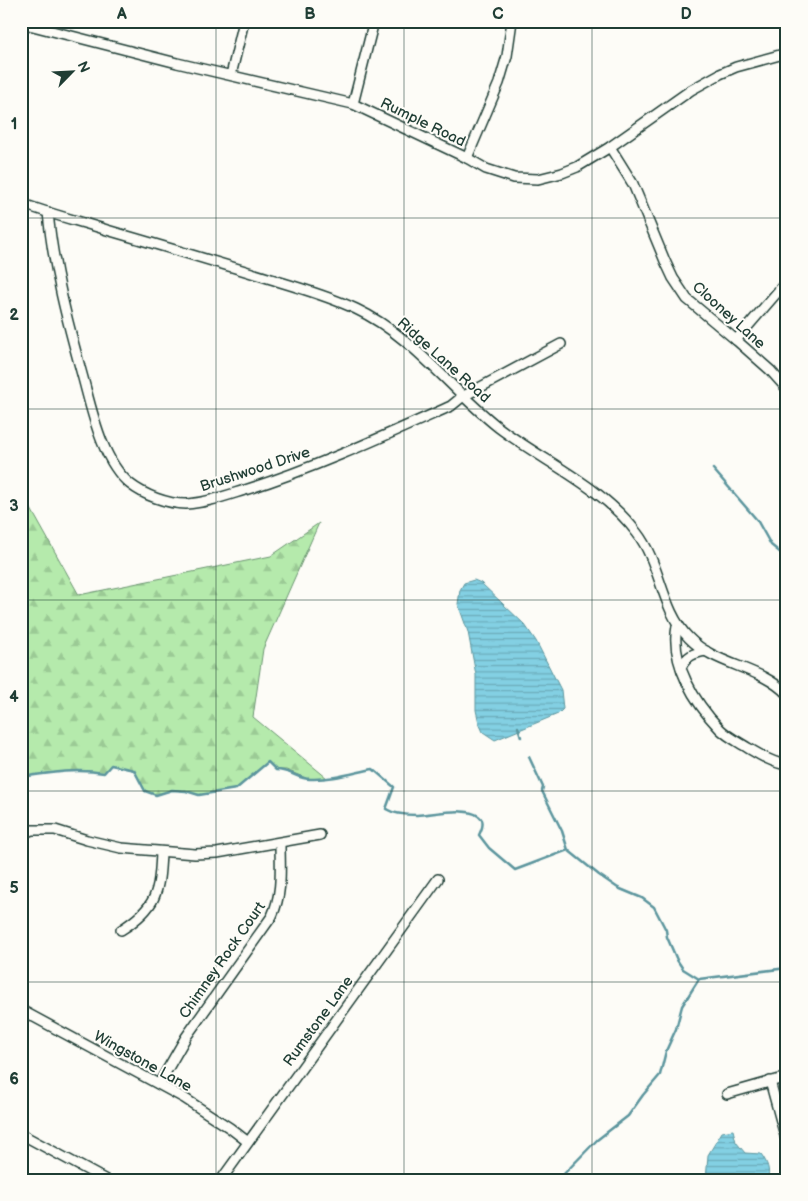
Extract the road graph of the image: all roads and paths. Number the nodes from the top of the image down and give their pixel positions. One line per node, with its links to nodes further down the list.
1 (244, 21): 7 (street)
2 (374, 21): 8 (street)
3 (512, 21): 10 (street)
4 (21, 23): 5 (street, Rumple Road)
5 (43, 25): 7 (street, Rumple Road)
6 (787, 53): 9 (street, Rumple Road)
7 (231, 75): 8 (street, Rumple Road)
8 (353, 104): 10 (street, Rumple Road)
9 (610, 147): 10 (street, Rumple Road); 14 (street, Clooney Lane)
10 (467, 158)
11 (21, 203): 12 (street, Ridge Lane Road)
12 (48, 212): 17 (street, Ridge Lane Road); 17 (street, Brushwood Drive)
13 (787, 281): 14 (street)
14 (736, 340): 16 (street, Clooney Lane)
15 (561, 344): 17 (street, Brushwood Drive)
16 (787, 389)
17 (462, 396): 18 (street, Ridge Lane Road)
18 (677, 626): 19 (street, Ridge Lane Road); 20 (street, Ridge Lane Road)
19 (706, 651): 20 (street); 21 (street, Ridge Lane Road)
20 (681, 667): 22 (street, Ridge Lane Road)
21 (787, 694)
22 (787, 765)
23 (21, 834): 26 (street)
24 (320, 835): 25 (street)
25 (280, 843): 26 (street); 32 (street, Chimney Rock Court)
26 (162, 853): 28 (street)
27 (438, 879): 35 (street, Rumstone Lane)
28 (121, 930)
29 (21, 1010): 32 (street, Wingstone Lane)
30 (787, 1077): 31 (street)
31 (770, 1081): 33 (street); 36 (street)
32 (159, 1084): 35 (street, Wingstone Lane)
33 (726, 1094)
34 (21, 1134): 37 (street)
35 (248, 1142): 38 (street, Rumstone Lane)
36 (787, 1143)
37 (106, 1180)
38 (221, 1180)

